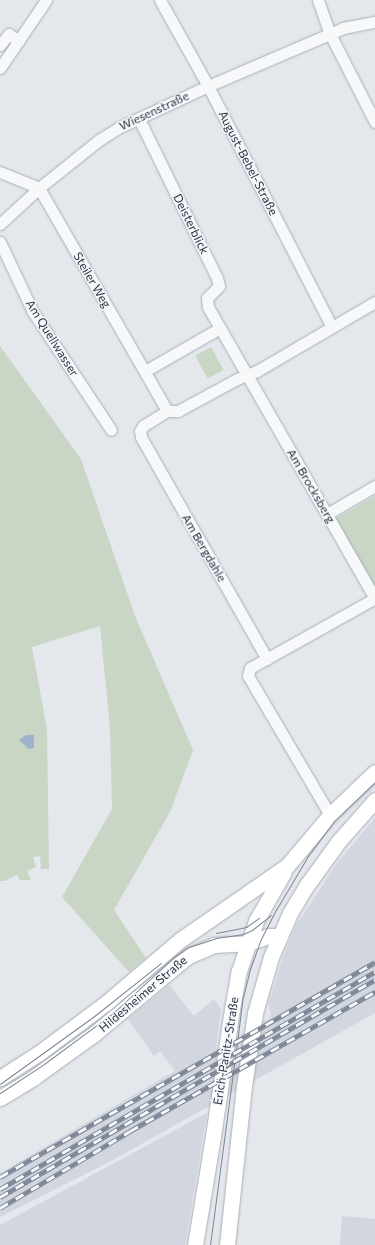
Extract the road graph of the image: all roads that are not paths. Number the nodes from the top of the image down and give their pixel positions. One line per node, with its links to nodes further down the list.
1 (46, 0): 6 (street)
2 (160, 0): 9 (street, August-Bebel-Straße)
3 (318, 0): 5 (street)
4 (375, 22): 5 (street, Wiesenstraße)
5 (330, 34): 9 (street, Wiesenstraße); 11 (street)
6 (18, 41): 7 (street); 8 (street)
7 (0, 45)
8 (0, 68)
9 (208, 86): 10 (street, Wiesenstraße); 17 (street, August-Bebel-Straße)
10 (139, 119): 13 (street, Wiesenstraße); 18 (street, Deisterblick)
11 (375, 122)
12 (0, 172): 13 (street)
13 (39, 188): 14 (street, Wiesenstraße); 19 (street, Steiler Weg)
14 (0, 224)
15 (0, 242): 22 (street, Am Quellwasser)
16 (375, 302): 17 (street)
17 (332, 327): 20 (street)
18 (220, 328): 19 (street); 20 (street, Am Brocksberg)
19 (145, 371): 21 (street, Steiler Weg)
20 (246, 375): 21 (street); 24 (street, Am Brocksberg)
21 (167, 411): 26 (street, Am Bergdahle)
22 (111, 430)
23 (375, 486): 24 (street)
24 (327, 514): 25 (street, Am Brocksberg)
25 (375, 598): 26 (street)
26 (266, 659): 29 (street)
27 (375, 772): 29 (main road, Hildesheimer Straße)
28 (375, 800): 31 (main road)
29 (330, 815): 30 (main road, Hildesheimer Straße)
30 (287, 866): 32 (main road, Erich-Panitz-Straße); 33 (main road, Hildesheimer Straße)
31 (280, 936): 32 (main road, Hildesheimer Straße); 36 (main road, Erich-Panitz-Straße)
32 (248, 942): 34 (main road, Hildesheimer Straße); 35 (main road, Erich-Panitz-Straße)
33 (0, 1078)
34 (0, 1098)
35 (195, 1245)
36 (227, 1245)

